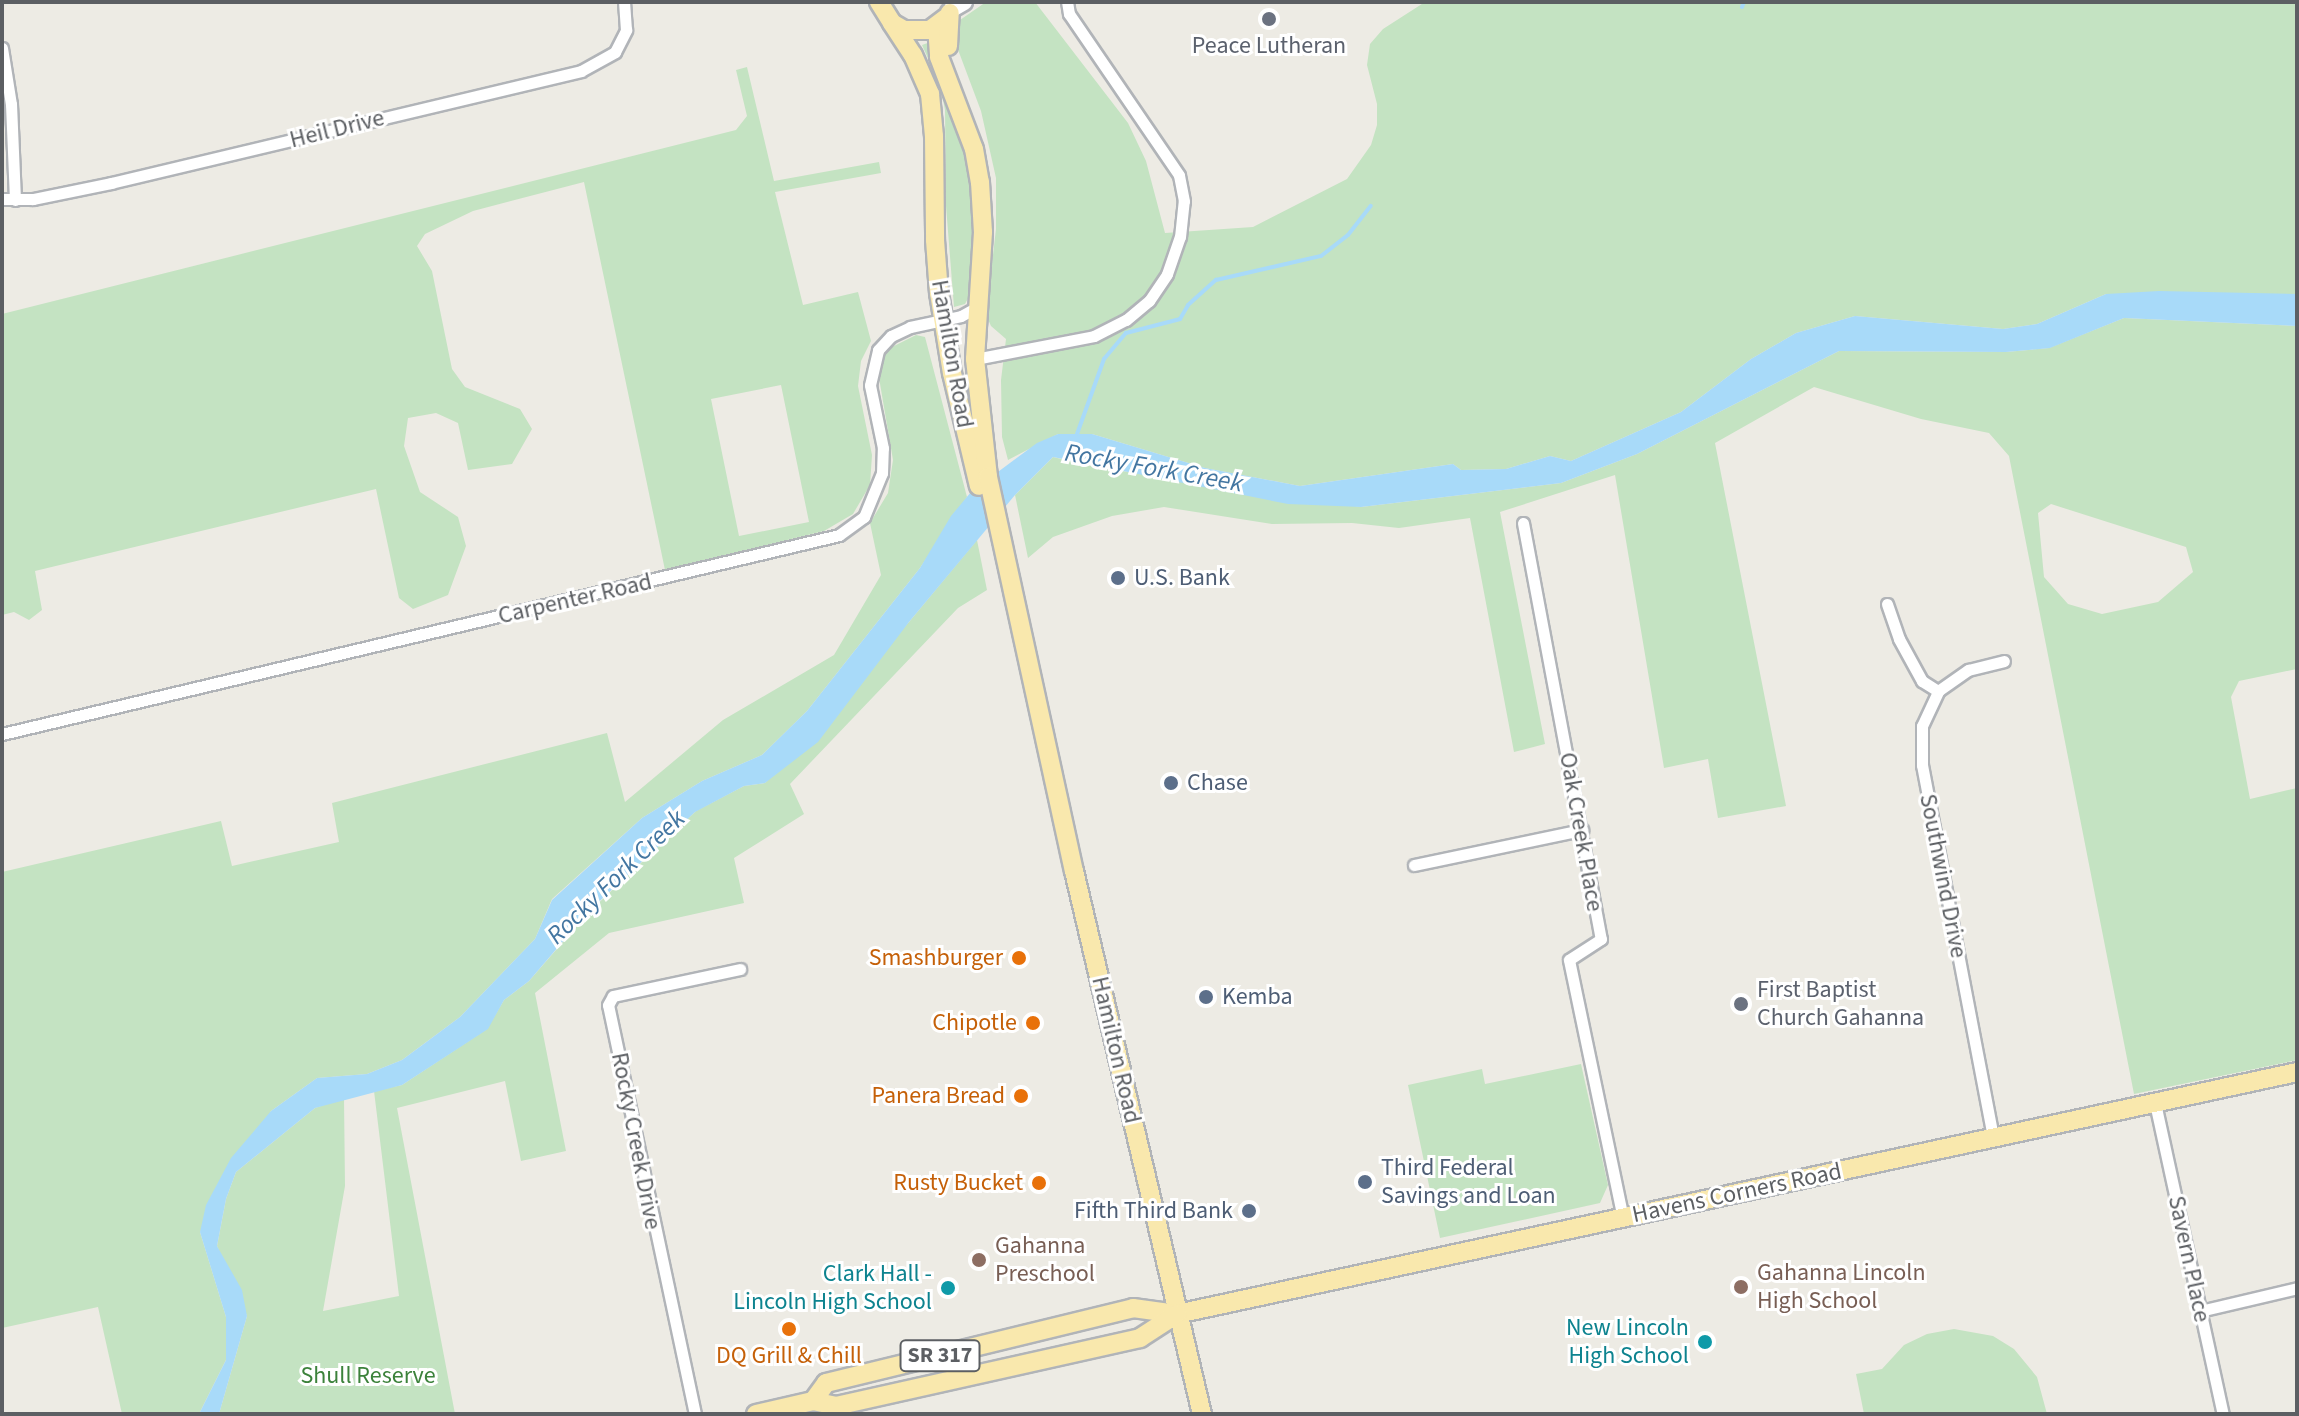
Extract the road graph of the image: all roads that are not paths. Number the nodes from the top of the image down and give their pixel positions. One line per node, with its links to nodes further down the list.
1 (624, 2): 7 (street, Heil Drive)
2 (879, 2): 5 (main road, Hamilton Road)
3 (1067, 2): 10 (street)
4 (951, 10): 5 (main road); 8 (main road, Hamilton Road)
5 (892, 23): 9 (main road, Hamilton Road)
6 (2, 48): 7 (street)
7 (8, 200)
8 (980, 297): 9 (street, Carpenter Road); 10 (main road, Hamilton Road)
9 (943, 319): 11 (main road, Hamilton Road); 16 (street, Carpenter Road)
10 (975, 359): 11 (main road, Hamilton Road)
11 (975, 433): 26 (main road, Hamilton Road)
12 (1523, 523): 17 (street, Oak Creek Place)
13 (1887, 604): 15 (street)
14 (2004, 661): 15 (street)
15 (1938, 691): 22 (street, Southwind Drive)
16 (2, 734)
17 (1582, 830): 18 (street); 23 (street, Oak Creek Place)
18 (1414, 865)
19 (740, 969): 28 (street, Rocky Creek Drive)
20 (2297, 1072): 21 (main road, Havens Corners Road)
21 (2155, 1103): 22 (main road, Havens Corners Road); 25 (street, Savern Place)
22 (1993, 1137): 23 (main road, Havens Corners Road)
23 (1623, 1218): 26 (main road, Havens Corners Road)
24 (2297, 1288): 25 (street)
25 (2200, 1311): 31 (street, Savern Place)
26 (1177, 1314): 27 (main road, SR 317); 27 (main road, SR 317); 30 (main road, Hamilton Road)
27 (815, 1407): 29 (main road, SR 317)
28 (695, 1414)
29 (756, 1414)
30 (1202, 1414)
31 (2223, 1414)

